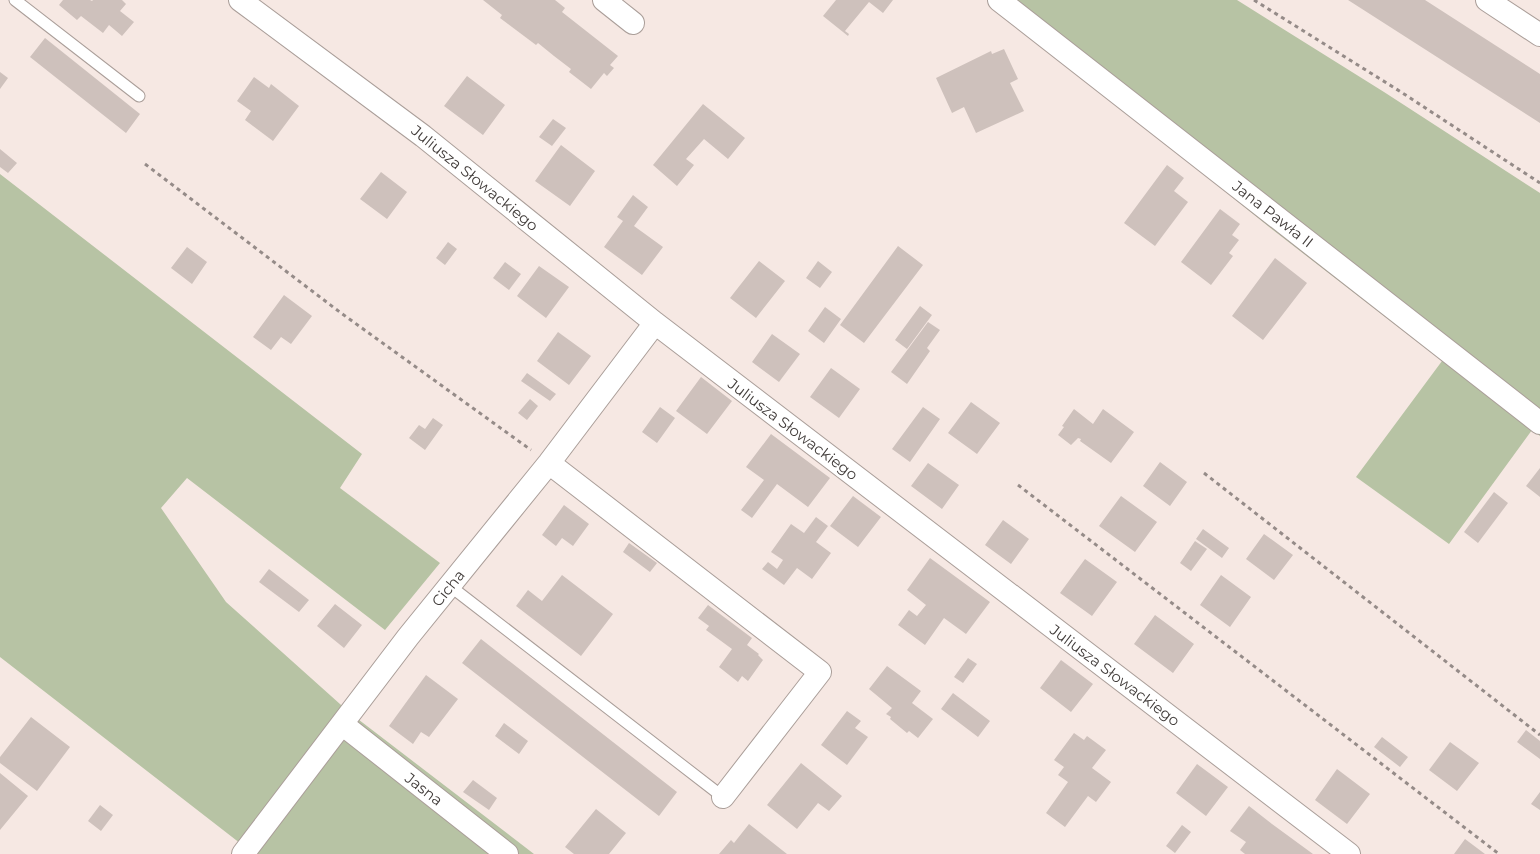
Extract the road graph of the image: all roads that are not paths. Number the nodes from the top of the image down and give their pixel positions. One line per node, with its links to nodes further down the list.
1 (15, 0): 8 (lane)
2 (240, 0): 9 (street, Juliusza Słowackiego)
3 (604, 0): 6 (street)
4 (1487, 0): 7 (street)
5 (1003, 3): 10 (street, Jana Pawła II)
6 (633, 23)
7 (1540, 35)
8 (139, 96)
9 (655, 323): 11 (street, Cicha); 17 (street, Juliusza Słowackiego)
10 (1540, 422)
11 (549, 463): 12 (street, Cicha); 14 (street)
12 (450, 586): 13 (street, Cicha); 14 (lane)
13 (342, 724): 15 (street, Cicha); 16 (street, Jasna)
14 (722, 797)
15 (243, 854)
16 (507, 854)
17 (1349, 854)

